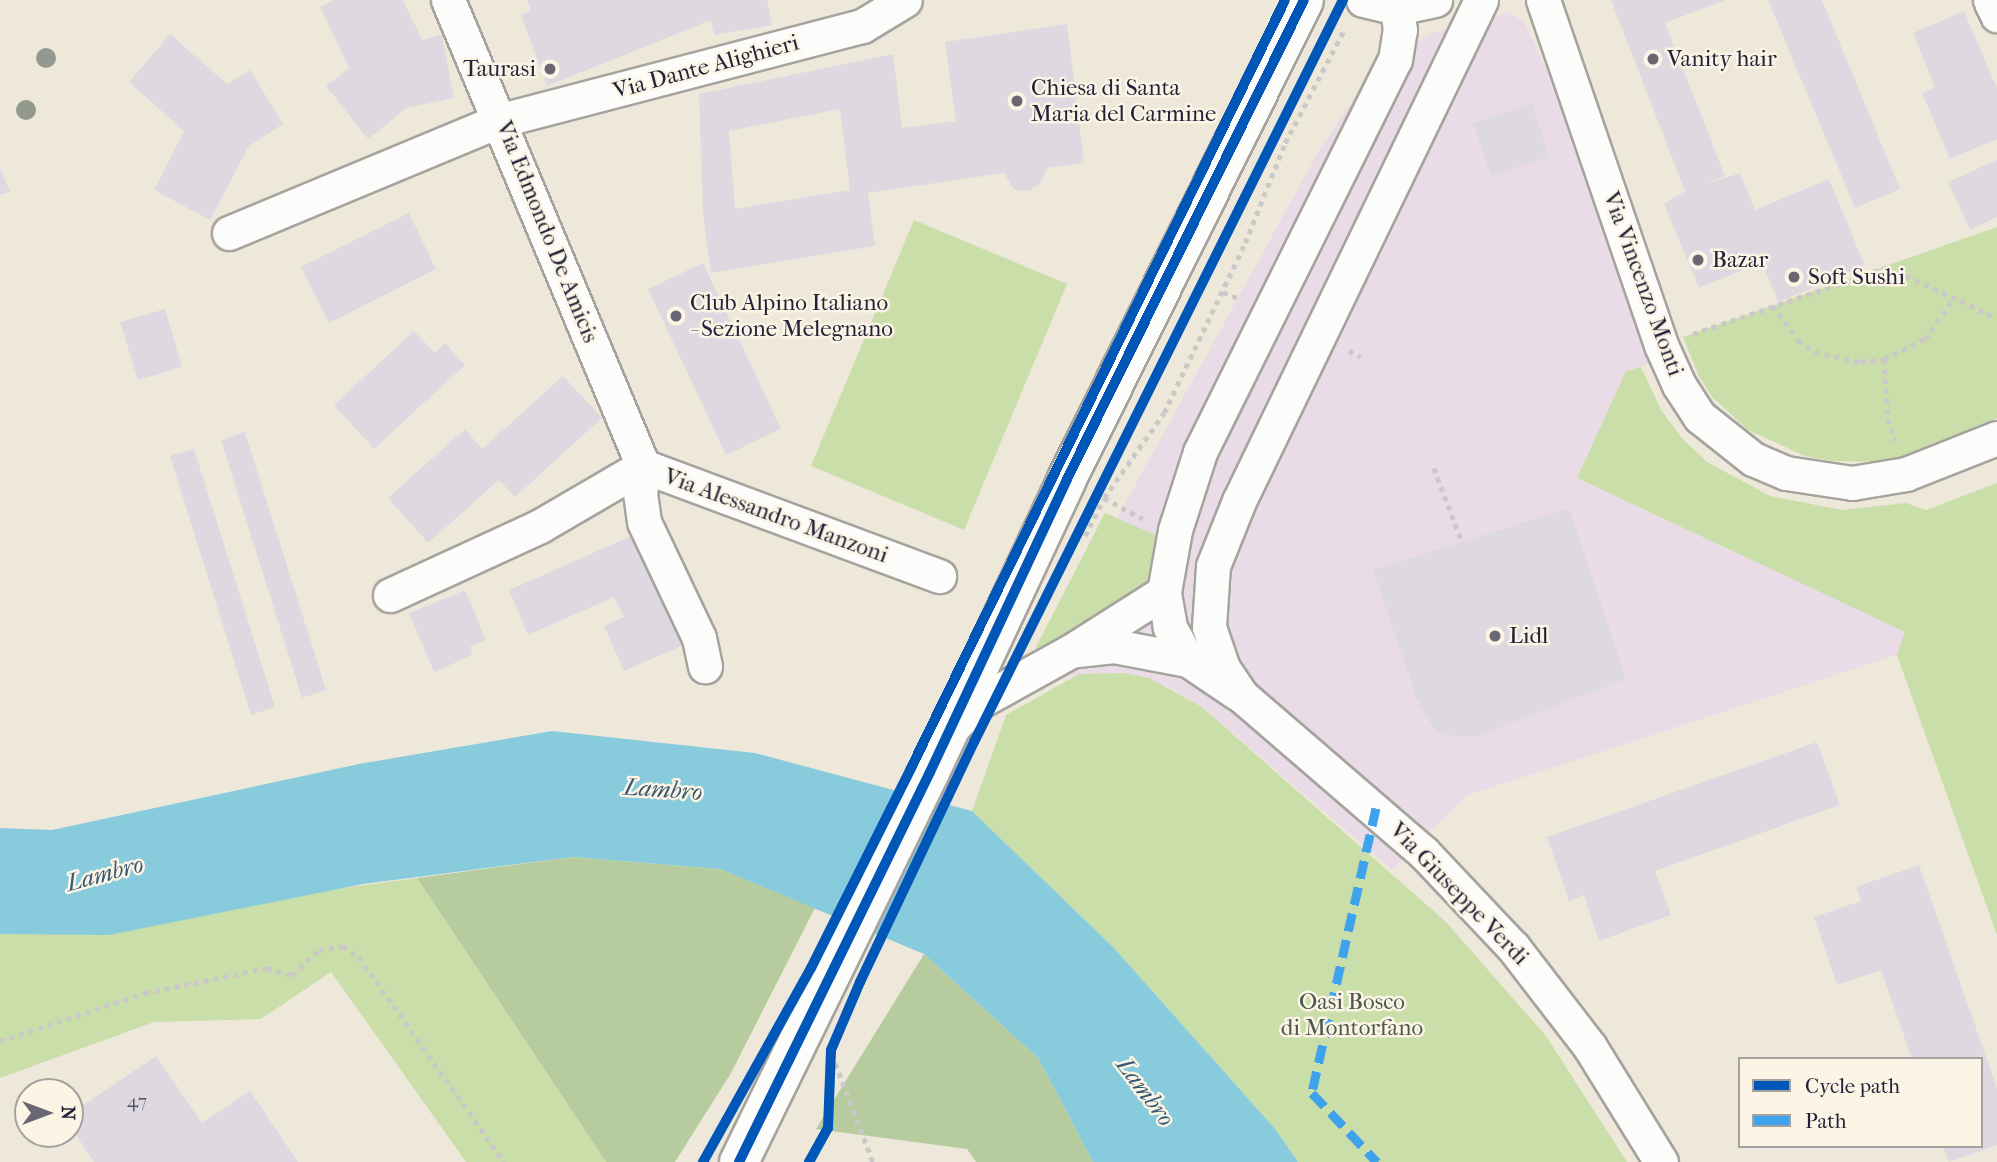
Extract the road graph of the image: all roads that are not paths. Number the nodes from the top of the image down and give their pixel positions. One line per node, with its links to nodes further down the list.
1 (448, 0): 11 (street, Via Edmondo De Amicis)
2 (905, 0): 11 (street, Via Dante Alighieri)
3 (1304, 0): 22 (street)
4 (1435, 0): 9 (street)
5 (1481, 0): 21 (street)
6 (1543, 0): 13 (street, Via Vincenzo Monti)
7 (1990, 0): 10 (street)
8 (1356, 7): 9 (street)
9 (1398, 8): 16 (street)
10 (1997, 15)
11 (501, 120): 12 (street, Via Dante Alighieri); 14 (street, Via Edmondo De Amicis)
12 (229, 233)
13 (1997, 438)
14 (643, 466): 15 (street, Via Alessandro Manzoni); 17 (street, Via Alessandro Manzoni); 20 (street)
15 (939, 576)
16 (1164, 592): 18 (street); 19 (street)
17 (390, 595)
18 (1071, 651): 19 (street); 22 (street)
19 (1188, 660): 21 (street)
20 (705, 666)
21 (1242, 696): 24 (street, Via Giuseppe Verdi)
22 (951, 729): 23 (street)
23 (739, 1162)
24 (1661, 1162)

